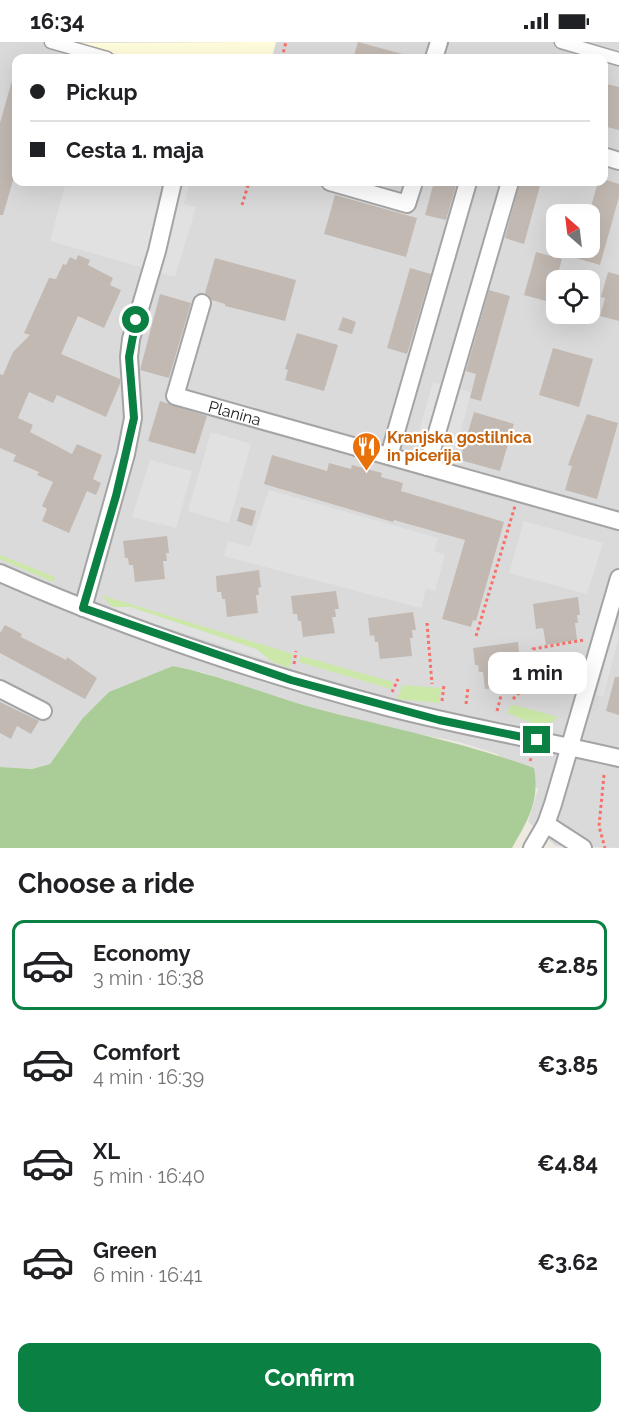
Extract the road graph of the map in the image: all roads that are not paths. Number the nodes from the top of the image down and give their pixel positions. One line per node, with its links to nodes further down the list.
1 (51, 42): 3 (street)
2 (561, 42): 4 (street)
3 (93, 54)
4 (602, 54)
5 (171, 186): 16 (street)
6 (344, 186): 7 (street)
7 (413, 186)
8 (467, 186): 11 (street)
9 (509, 186): 12 (street)
10 (202, 303): 11 (street, Planina)
11 (389, 456): 12 (street, Planina)
12 (427, 467): 13 (street, Planina)
13 (619, 521)
14 (0, 573): 16 (street)
15 (619, 578): 19 (street)
16 (83, 608): 19 (street)
17 (0, 689): 18 (street)
18 (43, 711)
19 (569, 747): 20 (street); 21 (street)
20 (619, 758)
21 (546, 824): 22 (street); 23 (street)
22 (532, 848)
23 (583, 848)

